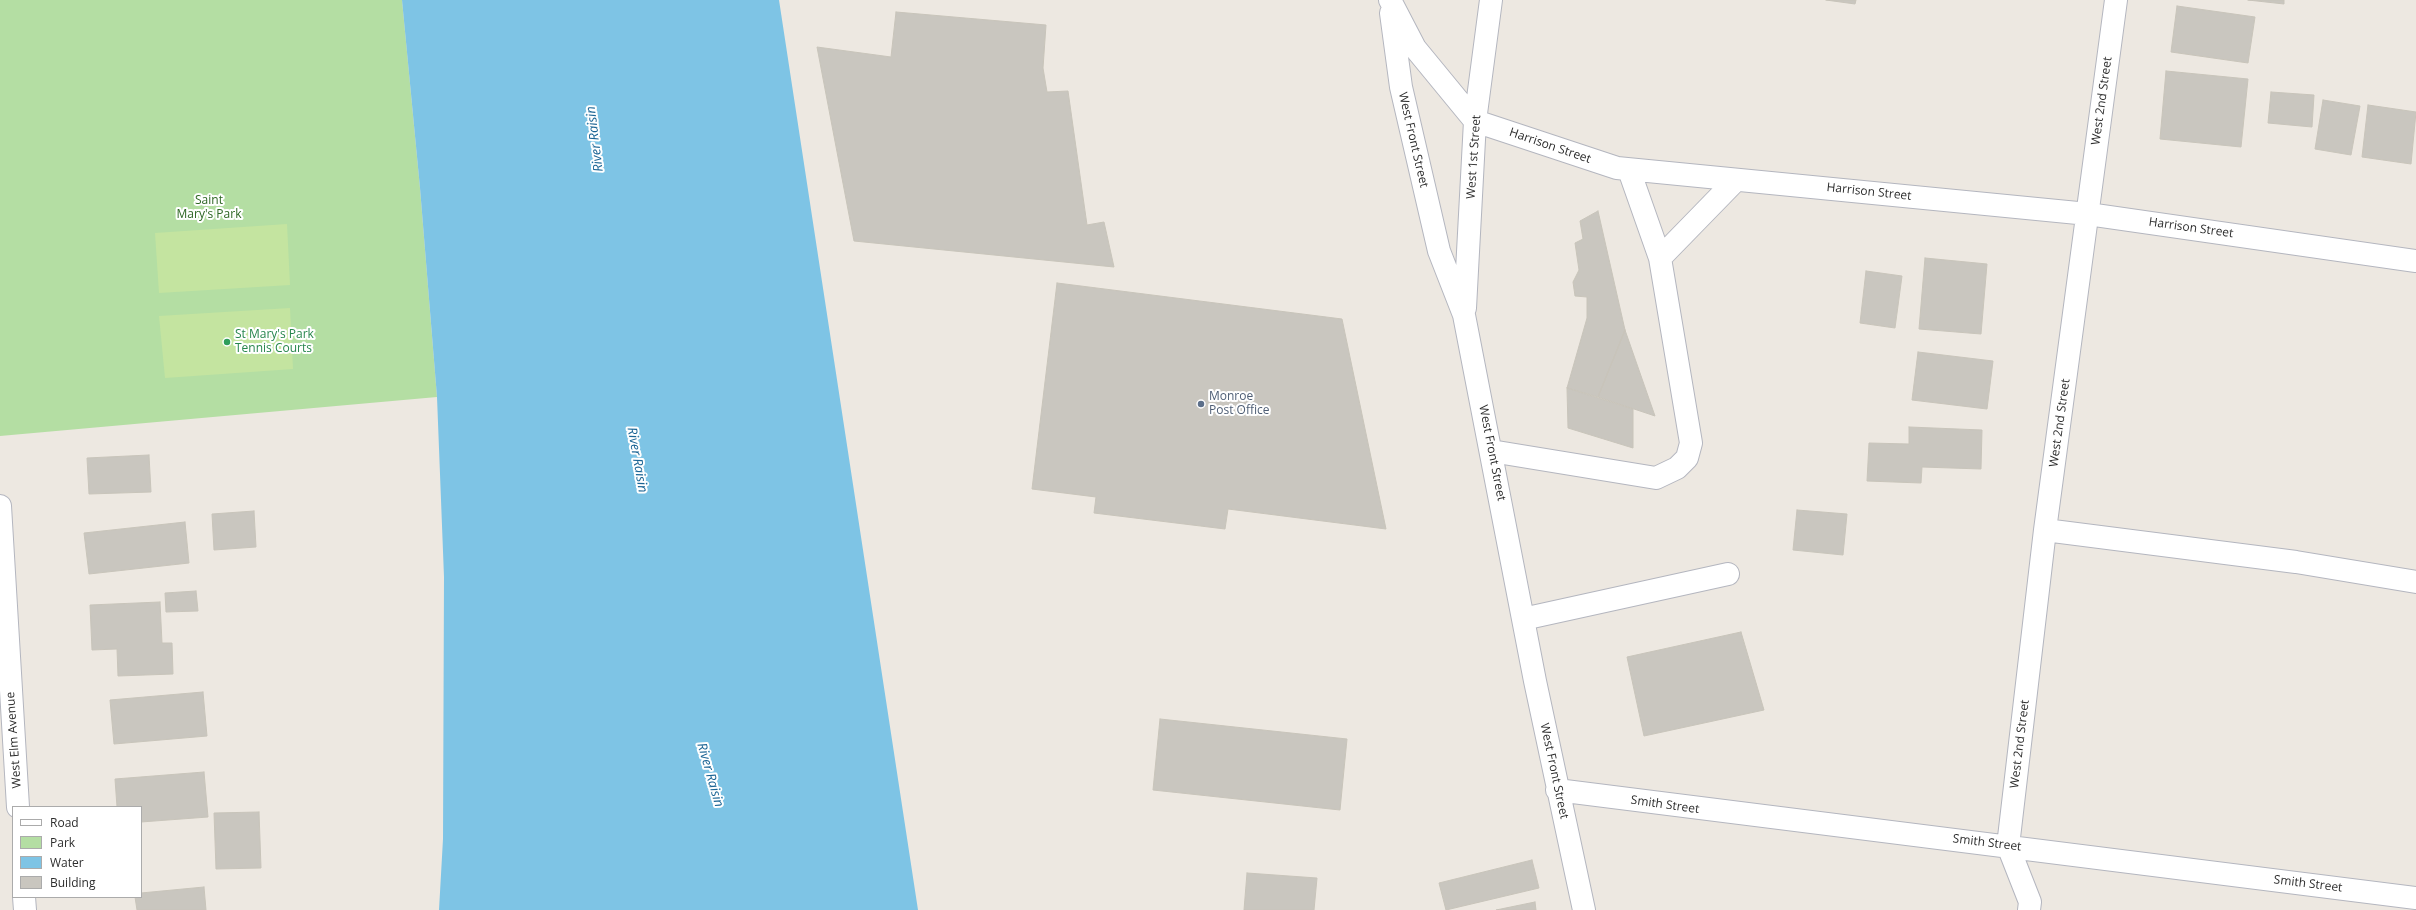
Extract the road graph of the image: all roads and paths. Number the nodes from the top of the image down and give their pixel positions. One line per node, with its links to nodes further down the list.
1 (1390, 0): 4 (street); 10 (street, West Front Street)
2 (1491, 0): 4 (street, West 1st Street)
3 (2116, 0): 7 (street, West 2nd Street)
4 (1476, 120): 5 (street, Harrison Street); 10 (street, West 1st Street)
5 (1629, 170): 6 (street, Harrison Street); 8 (street)
6 (1736, 180): 7 (street, Harrison Street); 8 (street)
7 (2088, 214): 9 (street, Harrison Street); 13 (street, West 2nd Street)
8 (1660, 258): 11 (street)
9 (2416, 261)
10 (1464, 315): 11 (street, West Front Street)
11 (1491, 451): 17 (street, West Front Street)
12 (0, 506): 16 (street, West Elm Avenue)
13 (2045, 530): 15 (street); 20 (street, West 2nd Street)
14 (1728, 574): 17 (street)
15 (2416, 582)
16 (3, 598): 19 (street, West Elm Avenue)
17 (1523, 619): 18 (street, West Front Street)
18 (1558, 790): 20 (street, Smith Street); 24 (street, West Front Street)
19 (18, 806)
20 (2008, 846): 22 (street, Smith Street); 25 (street)
21 (24, 898): 23 (street)
22 (2416, 898)
23 (25, 910)
24 (1584, 910)
25 (2029, 910)

